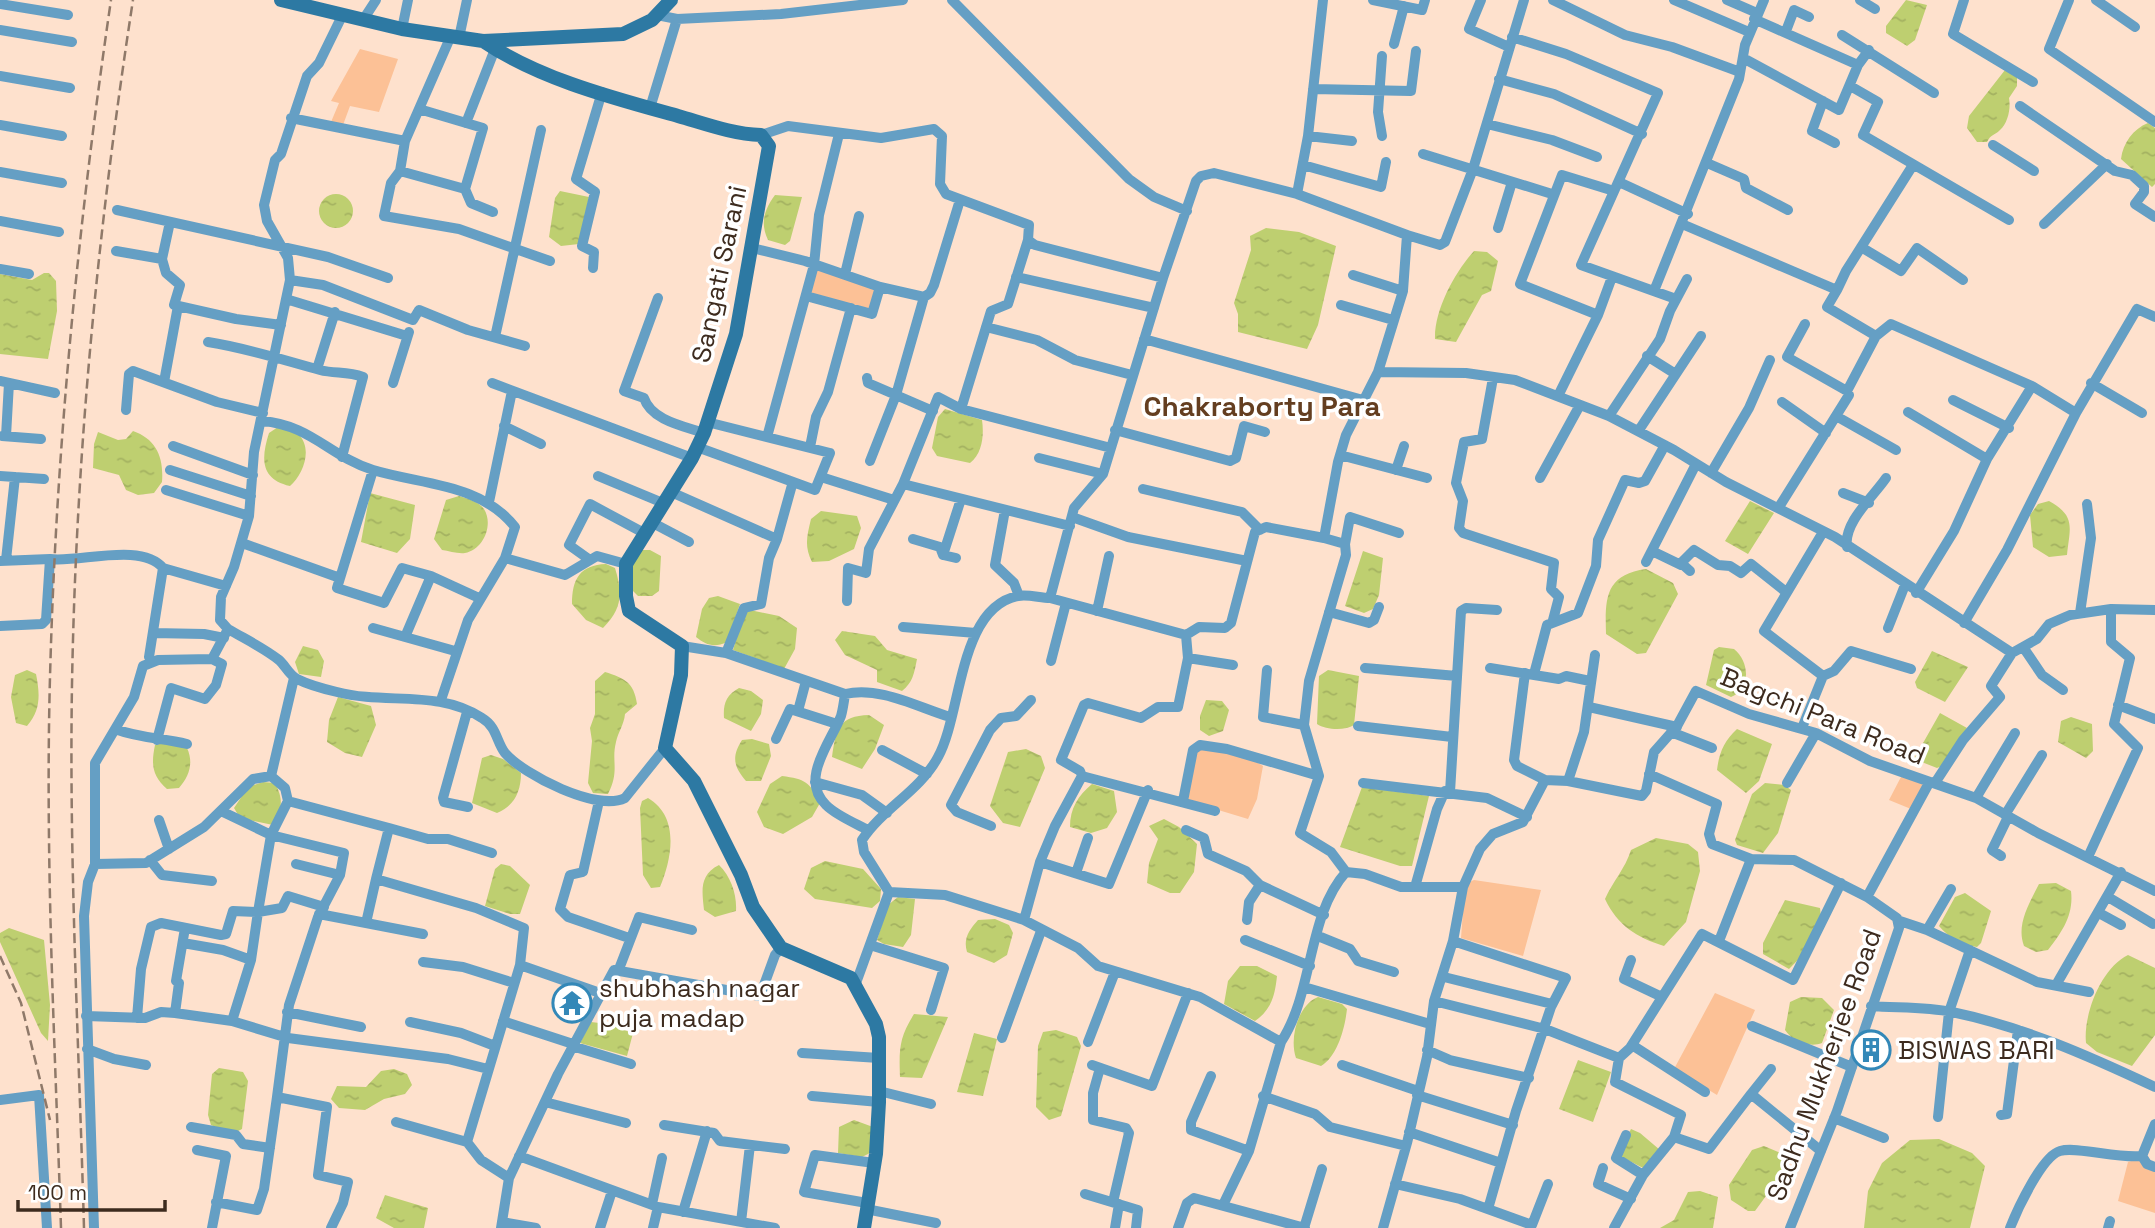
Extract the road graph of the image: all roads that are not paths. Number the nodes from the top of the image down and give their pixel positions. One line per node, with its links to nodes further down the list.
1 (376, 0): 30 (street)
2 (408, 0): 32 (street)
3 (467, 0): 37 (street)
4 (671, 0): 25 (street)
5 (903, 0): 29 (street)
6 (952, 0): 97 (street)
7 (1323, 0): 53 (street)
8 (1373, 0): 22 (street)
9 (1425, 0): 22 (street)
10 (1481, 0): 39 (street)
11 (1524, 0): 39 (street)
12 (1553, 0): 47 (street)
13 (1674, 0): 35 (street)
14 (1727, 0): 27 (street)
15 (1764, 0): 27 (street)
16 (1860, 0): 23 (street)
17 (1964, 0): 50 (street)
18 (2069, 0): 62 (street)
19 (2096, 0): 31 (street)
20 (291, 1): 26 (street)
21 (0, 4): 24 (street)
22 (1404, 6): 40 (street)
23 (1875, 9)
24 (68, 15)
25 (657, 15): 29 (street); 41 (street)
26 (342, 16): 30 (street); 61 (street)
27 (1756, 16): 34 (street); 35 (street)
28 (1809, 17): 34 (street)
29 (677, 19): 59 (street)
30 (363, 20): 32 (street)
31 (2135, 27)
32 (402, 29): 37 (street)
33 (0, 30): 38 (street)
34 (1786, 31): 46 (street)
35 (1749, 32): 45 (street)
36 (1842, 35): 42 (street)
37 (454, 38): 41 (street); 60 (street)
38 (72, 42)
39 (1511, 42): 49 (street); 68 (street)
40 (1394, 44)
41 (489, 45): 55 (street); 63 (street)
42 (1869, 50): 46 (street); 56 (street)
43 (1416, 51): 54 (street)
44 (1382, 55): 54 (street)
45 (1743, 58): 47 (street); 57 (street)
46 (1858, 65): 51 (street)
47 (1740, 72): 80 (street)
48 (0, 76): 52 (street)
49 (1499, 79): 64 (street); 68 (street)
50 (2033, 82)
51 (1852, 87): 57 (street); 83 (street)
52 (70, 88)
53 (1313, 89): 54 (street); 71 (street)
54 (1382, 91): 72 (street)
55 (602, 92): 59 (street); 118 (street)
56 (1934, 93)
57 (1823, 101): 75 (street)
58 (2020, 106): 81 (street)
59 (650, 108): 69 (street)
60 (419, 109): 63 (street); 73 (street)
61 (291, 118): 73 (street); 110 (street)
62 (2155, 122)
63 (466, 123): 91 (street)
64 (1487, 124): 78 (street); 84 (street)
65 (0, 125): 70 (street)
66 (541, 130): 113 (street)
67 (839, 134): 69 (street); 94 (street); 117 (street)
68 (1642, 134): 90 (street)
69 (761, 135): 112 (street, Sangati Sarani)
70 (62, 136)
71 (1308, 136): 74 (street); 82 (street)
72 (1382, 136)
73 (405, 141): 85 (street)
74 (1352, 141)
75 (1835, 143)
76 (1993, 145): 86 (street)
77 (1423, 155): 84 (street)
78 (1597, 156)
79 (1386, 162): 82 (street)
80 (1707, 163): 96 (street); 101 (street)
81 (2107, 164): 100 (street); 105 (street)
82 (1303, 165): 92 (street)
83 (1913, 165): 102 (street); 111 (street)
84 (1473, 169): 88 (street); 108 (street)
85 (400, 171): 91 (street); 113 (street)
86 (2034, 171)
87 (0, 172): 89 (street)
88 (1512, 182): 93 (street); 106 (street)
89 (62, 183)
90 (1616, 187): 93 (street); 101 (street); 124 (street)
91 (465, 189): 98 (street)
92 (1297, 194): 97 (street); 108 (street)
93 (1552, 194): 144 (street)
94 (960, 200): 109 (street); 135 (street)
95 (117, 210): 104 (street)
96 (1788, 210)
97 (1187, 211): 126 (street)
98 (493, 212)
99 (859, 216): 121 (street)
100 (2155, 217)
101 (1685, 219): 131 (street); 133 (street)
102 (2009, 220)
103 (0, 221): 107 (street)
104 (170, 222): 110 (street); 115 (street)
105 (2044, 224)
106 (1498, 228)
107 (59, 232)
108 (1408, 235): 132 (street)
109 (1028, 240): 123 (street); 126 (street)
110 (280, 247): 125 (street); 129 (street)
111 (1861, 247): 128 (street); 131 (street)
112 (752, 248): 117 (street); 194 (street, Sangati Sarani)
113 (516, 250): 116 (street); 154 (street)
114 (116, 251): 115 (street)
115 (162, 259): 140 (street)
116 (551, 261)
117 (814, 265): 121 (street); 134 (street)
118 (593, 268)
119 (0, 269): 120 (street)
120 (29, 274)
121 (845, 274): 130 (street)
122 (1353, 275): 132 (street)
123 (1016, 277): 142 (street); 150 (street)
124 (1612, 277): 133 (street); 144 (street)
125 (388, 278)
126 (1163, 278): 142 (street)
127 (1687, 279): 138 (street)
128 (1963, 279)
129 (290, 280): 137 (street); 146 (street)
130 (880, 287): 135 (street); 141 (street)
131 (1837, 290): 153 (street)
132 (1402, 291): 147 (street)
133 (1654, 291): 138 (street)
134 (806, 296): 141 (street); 201 (street)
135 (924, 297): 176 (street)
136 (658, 298): 194 (street)
137 (286, 299): 143 (street); 149 (street)
138 (1676, 299): 159 (street)
139 (1341, 305): 147 (street)
140 (178, 306): 149 (street); 168 (street)
141 (851, 308): 207 (street)
142 (1154, 308): 155 (street)
143 (335, 313): 151 (street); 161 (street)
144 (1598, 314): 177 (street)
145 (2155, 317): 171 (street)
146 (414, 320): 151 (street); 154 (street)
147 (1393, 320): 162 (street)
148 (1805, 324): 174 (street)
149 (281, 325): 158 (street)
150 (986, 327): 164 (street); 183 (street)
151 (407, 336): 169 (street)
152 (1701, 336): 163 (street)
153 (1876, 336): 172 (street); 174 (street)
154 (495, 337): 157 (street)
155 (1144, 340): 164 (street); 179 (street)
156 (208, 342): 158 (street)
157 (525, 346)
158 (275, 355): 161 (street); 192 (street)
159 (1647, 356): 163 (street); 190 (street)
160 (1770, 360): 220 (street)
161 (317, 369): 212 (street)
162 (1378, 372): 166 (street); 179 (street)
163 (1674, 373): 197 (street)
164 (1132, 375): 196 (street)
165 (867, 378): 176 (street)
166 (1493, 378): 177 (street); 288 (street)
167 (5, 382): 175 (street); 178 (street)
168 (164, 382): 184 (street); 192 (street)
169 (393, 383)
170 (492, 383): 173 (street)
171 (2091, 383): 187 (street); 188 (street)
172 (2032, 386): 187 (street); 195 (street)
173 (512, 391): 193 (street); 210 (street)
174 (1847, 391): 191 (street)
175 (55, 393)
176 (896, 395): 185 (street); 215 (street)
177 (1558, 396): 182 (street)
178 (4, 397): 189 (street)
179 (1363, 400): 211 (street)
180 (1953, 400): 195 (street)
181 (1782, 402): 199 (street)
182 (1580, 405): 190 (street); 228 (street)
183 (961, 409): 185 (street); 208 (street)
184 (126, 410)
185 (933, 411): 231 (street)
186 (1908, 412): 214 (street)
187 (2076, 413): 289 (street)
188 (2142, 413)
189 (4, 416): 200 (street)
190 (1609, 416): 197 (street)
191 (1836, 416): 199 (street); 209 (street)
192 (262, 417): 212 (street); 222 (street)
193 (503, 426): 203 (street); 240 (street)
194 (705, 427): 201 (street); 210 (street, Sangati Sarani)
195 (2009, 428): 214 (street)
196 (1115, 430): 198 (street); 208 (street)
197 (1639, 430): 204 (street)
198 (1265, 432)
199 (1826, 433): 243 (street)
200 (3, 436): 202 (street)
201 (767, 437): 207 (street)
202 (41, 439)
203 (541, 444)
204 (1665, 445): 216 (street); 288 (street)
205 (173, 446): 222 (street)
206 (1404, 446): 219 (street)
207 (810, 447): 226 (street)
208 (1111, 448): 221 (street)
209 (1896, 450)
210 (694, 453): 232 (street); 237 (street, Sangati Sarani)
211 (1340, 455): 219 (street); 251 (street)
212 (342, 457): 218 (street)
213 (1039, 458): 221 (street)
214 (1987, 459): 275 (street)
215 (870, 461)
216 (1696, 464): 220 (street); 258 (street)
217 (170, 470): 236 (street)
218 (373, 470): 240 (street); 271 (street)
219 (1396, 470): 227 (street)
220 (1711, 473): 243 (street)
221 (1102, 474): 246 (street)
222 (253, 475): 236 (street)
223 (0, 476): 225 (street)
224 (598, 476): 237 (street)
225 (16, 477): 230 (street); 265 (street)
226 (821, 477): 232 (street); 239 (street)
227 (1427, 478)
228 (1540, 478)
229 (1886, 478): 241 (street)
230 (44, 479)
231 (903, 484): 238 (street); 239 (street)
232 (792, 485): 252 (street)
233 (1143, 489): 248 (street)
234 (166, 490): 245 (street)
235 (1843, 493): 241 (street)
236 (251, 496): 245 (street)
237 (667, 498): 247 (street, Sangati Sarani); 252 (street)
238 (961, 499): 244 (street); 259 (street)
239 (894, 500): 279 (street)
240 (489, 502): 261 (street)
241 (1869, 503): 257 (street)
242 (2087, 504): 287 (street)
243 (1779, 507): 249 (street)
244 (1005, 510): 246 (street); 276 (street)
245 (248, 516): 255 (street)
246 (1071, 522): 266 (street); 278 (street)
247 (648, 527): 254 (street); 264 (street); 268 (street, Sangati Sarani)
248 (1260, 530): 251 (street); 266 (street)
249 (1823, 532): 257 (street); 274 (street)
250 (1399, 533): 256 (street)
251 (1324, 538): 256 (street)
252 (777, 539): 302 (street)
253 (913, 539): 259 (street)
254 (689, 542)
255 (242, 543): 271 (street); 273 (street)
256 (1345, 544): 286 (street)
257 (1847, 547): 272 (street)
258 (1651, 551): 267 (street); 274 (street)
259 (943, 555): 262 (street)
260 (1109, 556): 285 (street)
261 (505, 558): 264 (street); 277 (street)
262 (956, 558)
263 (50, 559): 265 (street); 269 (street); 290 (street)
264 (590, 560): 268 (street)
265 (3, 561)
266 (1247, 561): 297 (street)
267 (1646, 562)
268 (626, 564): 299 (street)
269 (163, 568): 273 (street); 294 (street)
270 (431, 576): 271 (street); 277 (street); 298 (street)
271 (340, 578)
272 (1905, 585): 275 (street); 293 (street)
273 (226, 586): 295 (street)
274 (1786, 592): 316 (street)
275 (1916, 593): 289 (street)
276 (1019, 596): 278 (street); 296 (street)
277 (479, 598): 301 (street)
278 (1050, 598): 280 (street)
279 (847, 601)
280 (1066, 603): 285 (street); 307 (street)
281 (1379, 607): 286 (street)
282 (2111, 609): 284 (street); 287 (street); 324 (street)
283 (1497, 610): 315 (street)
284 (2155, 610)
285 (1097, 611): 297 (street)
286 (1329, 612): 331 (street)
287 (2080, 613): 300 (street)
288 (1553, 620): 314 (street)
289 (1964, 623): 303 (street)
290 (0, 626)
291 (903, 627): 296 (street)
292 (373, 628): 298 (street)
293 (1888, 628)
294 (153, 633): 295 (street); 308 (street)
295 (226, 633): 306 (street); 317 (street)
296 (976, 633): 328 (street)
297 (1185, 635): 305 (street)
298 (405, 636): 301 (street)
299 (682, 646): 302 (street); 342 (street)
300 (2022, 648): 303 (street); 320 (street)
301 (455, 651): 322 (street)
302 (726, 653): 318 (street)
303 (2012, 653): 356 (street)
304 (1595, 655): 319 (street)
305 (1188, 658): 309 (street); 349 (street)
306 (212, 659): 308 (street); 340 (street)
307 (1051, 661)
308 (152, 662): 333 (street)
309 (1233, 665)
310 (1365, 668): 315 (street)
311 (1490, 668): 314 (street)
312 (1911, 669): 316 (street)
313 (1267, 670): 331 (street)
314 (1530, 674): 319 (street); 351 (street)
315 (1457, 676): 338 (street)
316 (1824, 676): 334 (street)
317 (294, 678): 322 (street); 348 (street)
318 (806, 681): 321 (street); 326 (street)
319 (1590, 681): 325 (street)
320 (2063, 690)
321 (845, 694): 328 (street); 330 (street)
322 (441, 700): 327 (street)
323 (1031, 700): 370 (street)
324 (2118, 705): 329 (street); 379 (street)
325 (1589, 707): 335 (street); 352 (street)
326 (798, 711): 330 (street); 339 (street)
327 (467, 712): 361 (street); 363 (street)
328 (950, 717): 346 (street)
329 (2155, 719)
330 (837, 724): 353 (street)
331 (1304, 724): 350 (street)
332 (1358, 726): 338 (street)
333 (115, 729): 340 (street); 383 (street)
334 (1802, 729): 335 (street, Bagchi Para Road); 336 (street, Bagchi Para Road)
335 (1674, 730): 343 (street); 347 (street, Bagchi Para Road)
336 (1815, 733): 355 (street); 356 (street, Bagchi Para Road)
337 (2015, 733): 359 (street)
338 (1452, 737): 358 (street)
339 (776, 739)
340 (157, 740): 341 (street)
341 (187, 744)
342 (665, 748): 361 (street); 422 (street)
343 (1712, 748)
344 (882, 750): 346 (street)
345 (2042, 755): 367 (street)
346 (927, 774): 366 (street)
347 (1649, 774): 352 (street, Bagchi Para Road); 380 (street)
348 (271, 776): 360 (street); 364 (street)
349 (1082, 776): 357 (street); 382 (street)
350 (1319, 776): 362 (street); 385 (street)
351 (1545, 780): 352 (street, Bagchi Para Road); 368 (street)
352 (1568, 781)
353 (815, 782): 366 (street); 372 (street)
354 (1363, 783): 358 (street)
355 (1787, 783)
356 (1932, 783): 359 (street, Bagchi Para Road); 398 (street)
357 (1148, 790): 362 (street); 387 (street)
358 (1448, 791): 368 (street); 393 (street)
359 (1976, 798): 367 (street, Bagchi Para Road)
360 (288, 801): 371 (street); 374 (street)
361 (599, 801): 416 (street)
362 (1183, 801): 365 (street)
363 (468, 807)
364 (221, 811): 374 (street); 376 (street)
365 (1215, 811)
366 (887, 813): 372 (street)
367 (2006, 816): 378 (street); 379 (street, Bagchi Para Road)
368 (1527, 817): 394 (street)
369 (159, 820): 376 (street)
370 (991, 826)
371 (389, 828): 377 (street); 389 (street)
372 (868, 830): 397 (street)
373 (1186, 830): 392 (street)
374 (271, 835): 388 (street); 401 (street)
375 (1088, 838): 387 (street)
376 (169, 849): 381 (street)
377 (492, 853)
378 (2001, 856)
379 (2088, 857): 386 (street, Bagchi Para Road)
380 (1751, 859): 391 (street); 418 (street)
381 (150, 860): 383 (street); 390 (street)
382 (1040, 862): 387 (street); 405 (street)
383 (95, 864): 448 (street)
384 (296, 864): 388 (street)
385 (1346, 872): 393 (street); 403 (street)
386 (2120, 872): 396 (street, Bagchi Para Road); 399 (street)
387 (1076, 873)
388 (340, 874): 400 (street)
389 (376, 879): 407 (street); 427 (street)
390 (212, 881)
391 (1841, 883): 398 (street); 418 (street)
392 (1260, 885): 403 (street); 406 (street)
393 (1415, 887): 394 (street)
394 (1463, 887): 419 (street)
395 (1951, 889): 412 (street)
396 (2155, 891)
397 (889, 892): 405 (street); 421 (street)
398 (1867, 897): 404 (street)
399 (2108, 897): 402 (street); 408 (street)
400 (322, 910): 401 (street); 407 (street); 445 (street)
401 (258, 912): 410 (street); 424 (street)
402 (2099, 913): 409 (street); 435 (street)
403 (1324, 915): 415 (street)
404 (1898, 919): 412 (street); 443 (street, Sadhu Mukherjee Road)
405 (1024, 920): 413 (street)
406 (1247, 920)
407 (366, 923): 414 (street)
408 (2153, 924)
409 (2121, 925)
410 (186, 928): 420 (street); 449 (street)
411 (692, 930): 416 (street)
412 (1927, 930): 423 (street)
413 (1041, 931): 430 (street); 459 (street)
414 (423, 934)
415 (1318, 936): 428 (street); 431 (street)
416 (629, 938): 429 (street)
417 (1245, 940): 428 (street)
418 (1719, 941): 440 (street)
419 (1454, 942): 432 (street); 442 (street)
420 (183, 943): 424 (street); 447 (street)
421 (870, 945): 434 (street); 444 (street)
422 (781, 948): 429 (street); 434 (street)
423 (1970, 950): 435 (street); 446 (street)
424 (251, 960): 450 (street)
425 (1630, 960): 440 (street)
426 (423, 962): 433 (street)
427 (520, 965): 433 (street); 438 (street)
428 (1310, 966): 436 (street)
429 (618, 969): 438 (street)
430 (1115, 972): 439 (street); 460 (street)
431 (1394, 972)
432 (1444, 977): 441 (street); 442 (street)
433 (514, 983): 451 (street)
434 (856, 983): 468 (street)
435 (2056, 985): 437 (street)
436 (1304, 987): 453 (street); 461 (street)
437 (2090, 992)
438 (600, 993): 462 (street)
439 (1188, 993): 461 (street); 527 (street)
440 (1662, 997): 463 (street)
441 (1434, 1001): 453 (street); 456 (street)
442 (1552, 1004): 456 (street)
443 (1871, 1006): 446 (street); 473 (street, Sadhu Mukherjee Road)
444 (931, 1010)
445 (287, 1012): 455 (street); 458 (street)
446 (1950, 1012): 457 (street); 490 (street)
447 (175, 1013): 449 (street); 450 (street)
448 (86, 1016): 449 (street); 465 (street)
449 (137, 1018)
450 (232, 1021): 458 (street)
451 (503, 1021): 462 (street); 464 (street)
452 (410, 1022): 464 (street)
453 (1430, 1024): 466 (street)
454 (1752, 1026): 473 (street)
455 (361, 1027)
456 (1545, 1028): 469 (street); 477 (street)
457 (2018, 1030): 478 (street); 489 (street)
458 (285, 1035): 474 (street); 484 (street)
459 (1002, 1038)
460 (1088, 1042)
461 (1281, 1042): 483 (street)
462 (573, 1045): 470 (street); 487 (street)
463 (1632, 1045): 469 (street); 479 (street)
464 (495, 1046): 474 (street)
465 (87, 1049): 471 (street); 539 (street)
466 (1427, 1050): 477 (street); 480 (street)
467 (802, 1052): 468 (street)
468 (879, 1058): 485 (street)
469 (1619, 1058): 501 (street)
470 (631, 1064)
471 (146, 1065)
472 (1342, 1065): 480 (street)
473 (1852, 1067): 491 (street, Sadhu Mukherjee Road)
474 (488, 1069): 503 (street)
475 (1770, 1069): 481 (street)
476 (1210, 1076): 509 (street)
477 (1529, 1079): 496 (street)
478 (2155, 1087)
479 (1705, 1092)
480 (1418, 1093): 496 (street); 499 (street)
481 (1751, 1094): 501 (street); 510 (street)
482 (812, 1096): 485 (street)
483 (1263, 1096): 505 (street); 509 (street)
484 (277, 1097): 506 (street); 541 (street)
485 (879, 1097): 488 (street); 514 (street)
486 (0, 1100): 538 (street)
487 (545, 1102): 493 (street); 511 (street)
488 (930, 1104)
489 (2001, 1115)
490 (1938, 1117)
491 (1835, 1118): 502 (street); 510 (street, Sadhu Mukherjee Road)
492 (396, 1122): 503 (street)
493 (626, 1123)
494 (2155, 1124): 512 (street)
495 (664, 1125): 498 (street)
496 (1513, 1125): 515 (street)
497 (191, 1126): 506 (street)
498 (707, 1132): 504 (street); 532 (street)
499 (1409, 1132): 505 (street); 515 (street)
500 (1626, 1135): 519 (street)
501 (1674, 1137): 519 (street)
502 (1884, 1138)
503 (467, 1142): 520 (street)
504 (750, 1145): 507 (street); 534 (street)
505 (1406, 1146): 521 (street)
506 (270, 1149): 526 (street)
507 (785, 1149)
508 (197, 1150): 526 (street)
509 (1249, 1151): 529 (street)
510 (1821, 1151): 554 (street, Sadhu Mukherjee Road)
511 (519, 1156): 520 (street); 523 (street)
512 (2143, 1156): 516 (street); 555 (street)
513 (662, 1158): 528 (street)
514 (874, 1163): 530 (street); 530 (street)
515 (1501, 1163): 531 (street)
516 (2155, 1167)
517 (1603, 1168): 525 (street)
518 (1322, 1169): 551 (street)
519 (1643, 1175): 525 (street)
520 (509, 1178): 536 (street)
521 (1395, 1184): 531 (street); 552 (street)
522 (1548, 1184): 537 (street)
523 (612, 1191): 528 (street); 543 (street)
524 (1085, 1194): 527 (street)
525 (1631, 1199): 553 (street)
526 (216, 1202): 540 (street)
527 (1116, 1203): 547 (street); 548 (street)
528 (655, 1205): 532 (street); 544 (street)
529 (1223, 1205): 533 (street); 549 (street)
530 (866, 1206): 535 (street); 546 (street)
531 (1488, 1209): 537 (street)
532 (683, 1212): 534 (street)
533 (1256, 1216): 550 (street); 551 (street)
534 (741, 1222): 545 (street)
535 (936, 1223)
536 (501, 1225): 542 (street)
537 (1535, 1227)
538 (47, 1228)
539 (94, 1228)
540 (212, 1228)
541 (331, 1228)
542 (536, 1228)
543 (600, 1228)
544 (653, 1228)
545 (775, 1228)
546 (864, 1228)
547 (1115, 1228)
548 (1136, 1228)
549 (1178, 1228)
550 (1253, 1228)
551 (1305, 1228)
552 (1383, 1228)
553 (1614, 1228)
554 (1790, 1228)
555 (2010, 1228)

